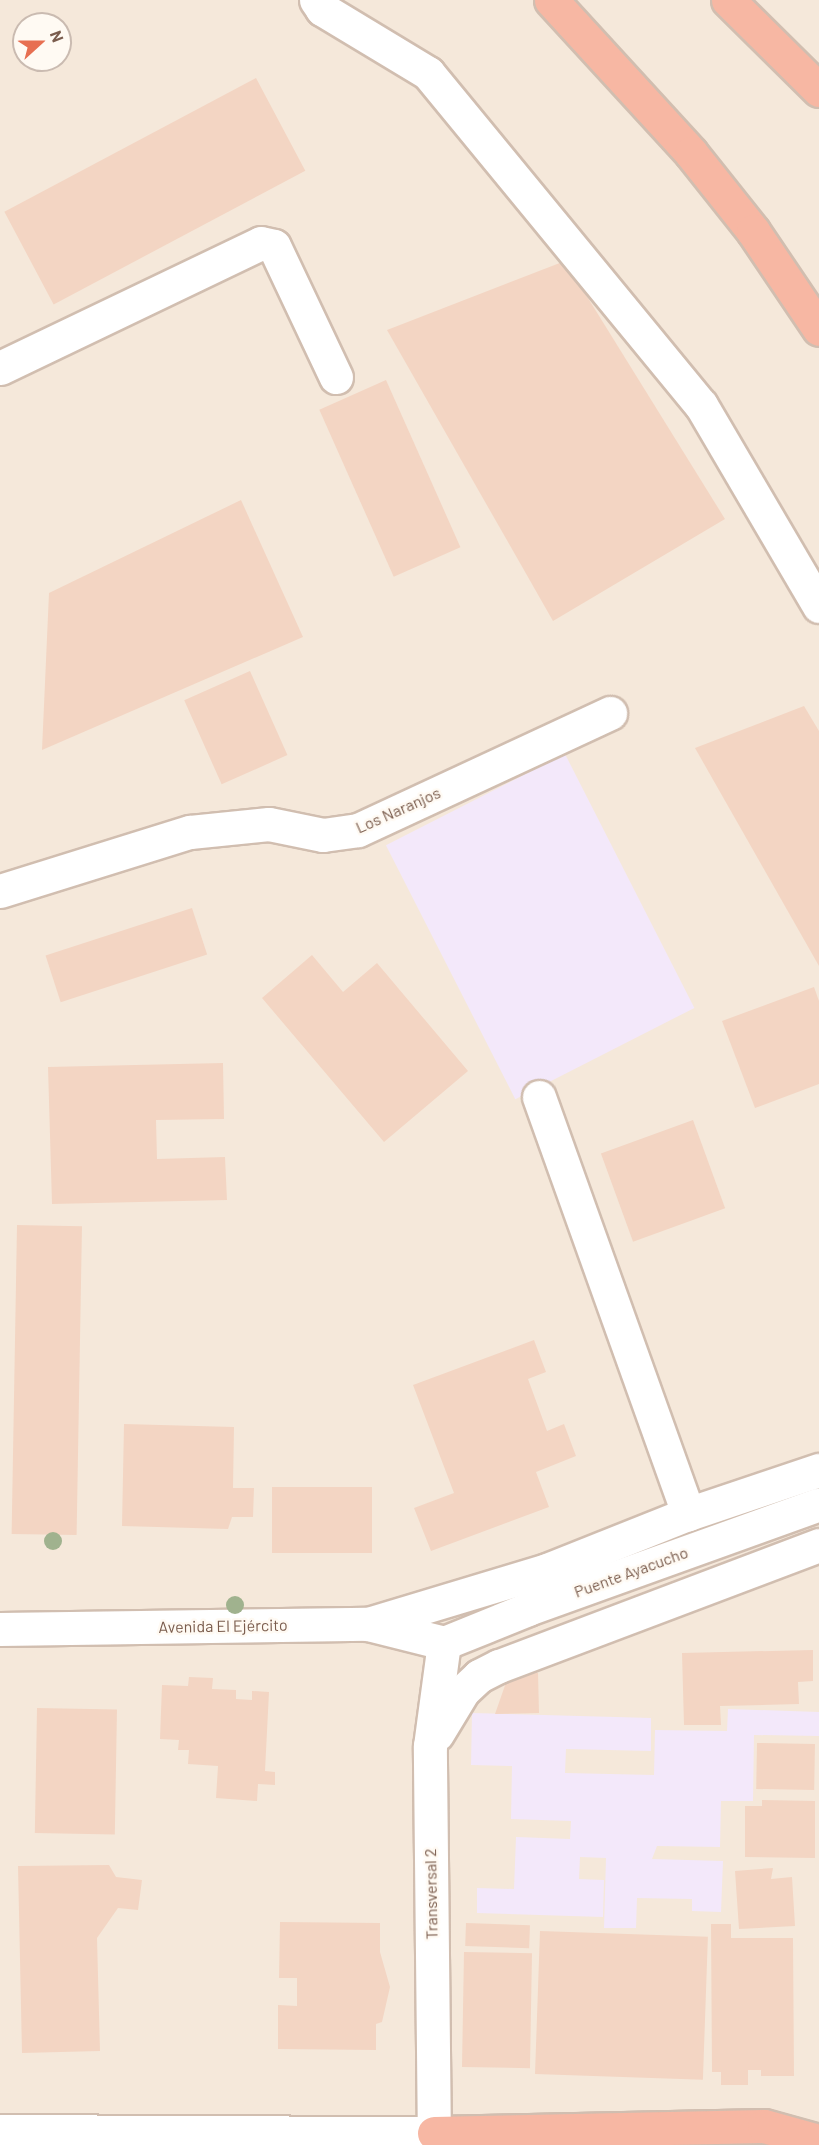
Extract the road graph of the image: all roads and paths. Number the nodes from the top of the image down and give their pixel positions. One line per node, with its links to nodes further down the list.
1 (316, 0): 8 (street)
2 (550, 0): 5 (highway)
3 (736, 7): 4 (highway)
4 (819, 90)
5 (819, 329)
6 (0, 368): 7 (street)
7 (336, 377)
8 (819, 606)
9 (610, 712): 10 (street, Los Naranjos)
10 (0, 891)
11 (539, 1097): 14 (street)
12 (819, 1470): 14 (street)
13 (819, 1504): 18 (street, Puente Ayacucho)
14 (688, 1514): 16 (street)
15 (819, 1545): 19 (street)
16 (368, 1624): 17 (street, Avenida El Ejército); 18 (street, Avenida El Ejército)
17 (0, 1629)
18 (444, 1644): 19 (street, Transversal 2)
19 (430, 1746): 21 (street, Transversal 2)
20 (0, 2131): 21 (street)
21 (434, 2139): 22 (highway)
22 (819, 2141)

